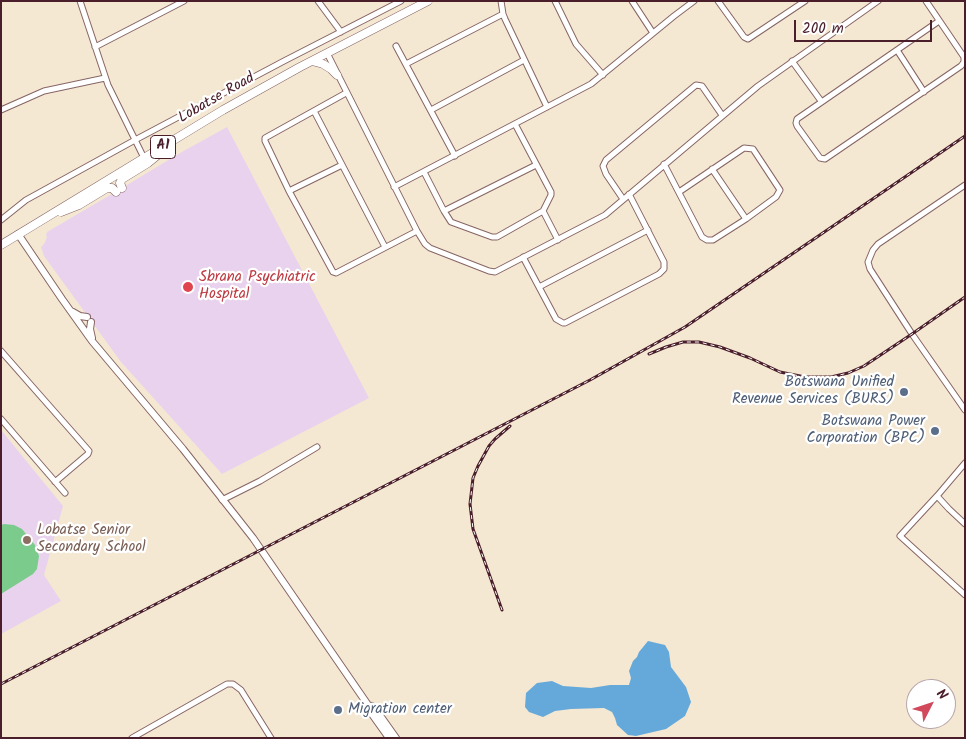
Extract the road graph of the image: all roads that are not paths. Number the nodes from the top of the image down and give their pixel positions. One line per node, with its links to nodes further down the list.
1 (80, 1): 19 (street)
2 (184, 1): 19 (street)
3 (319, 1): 16 (street)
4 (401, 1): 16 (street)
5 (428, 1): 21 (highway, Lobatse Road / A1)
6 (501, 1): 14 (street)
7 (555, 1): 26 (street)
8 (632, 1): 17 (street)
9 (694, 1): 17 (street)
10 (718, 1): 11 (street)
11 (804, 1)
12 (878, 1): 24 (street)
13 (926, 1): 15 (street)
14 (503, 14): 22 (street); 25 (street)
15 (940, 21): 20 (street); 29 (street)
16 (341, 32): 39 (street)
17 (652, 34): 26 (street)
18 (396, 46): 25 (street)
19 (94, 47): 28 (street)
20 (896, 50): 29 (street); 31 (street)
21 (326, 53): 23 (highway, Lobatse Road / A1); 27 (street)
22 (524, 60): 32 (street); 34 (street)
23 (311, 61): 27 (highway); 38 (highway, Lobatse Road / A1)
24 (792, 61): 31 (street); 36 (street)
25 (406, 64): 34 (street)
26 (603, 75): 32 (street)
27 (338, 76): 30 (street)
28 (105, 78): 33 (street); 39 (street)
29 (924, 92): 31 (street)
30 (346, 93): 35 (street); 48 (street)
31 (821, 101)
32 (547, 107): 37 (street)
33 (1, 110)
34 (431, 110): 40 (street)
35 (314, 111): 44 (street); 49 (street)
36 (722, 115): 43 (street); 52 (street)
37 (515, 124): 40 (street); 42 (street)
38 (182, 136): 41 (highway, Lobatse Road / A1); 57 (highway)
39 (134, 140): 41 (street); 56 (street)
40 (454, 156): 46 (street)
41 (144, 158): 57 (highway, Lobatse Road / A1)
42 (536, 164): 53 (street); 54 (street)
43 (664, 164): 50 (street); 51 (street)
44 (342, 165): 49 (street); 63 (street)
45 (712, 169): 50 (street); 55 (street); 55 (street)
46 (424, 172): 48 (street); 54 (street)
47 (965, 184): 69 (street)
48 (394, 187): 59 (street)
49 (289, 191): 63 (street)
50 (679, 192): 55 (street)
51 (629, 194): 52 (street); 58 (street)
52 (623, 200): 61 (street)
53 (543, 211): 54 (street); 61 (street)
54 (444, 212)
55 (746, 219)
56 (1, 220)
57 (41, 220): 60 (highway, Lobatse Road / A1)
58 (648, 230): 65 (street); 65 (street)
59 (417, 231): 63 (street); 64 (street)
60 (18, 234): 62 (highway, Lobatse Road / A1); 66 (street)
61 (558, 240): 64 (street)
62 (1, 245)
63 (385, 247)
64 (523, 257): 65 (street)
65 (539, 287)
66 (70, 310): 67 (street); 67 (street)
67 (92, 340): 76 (street)
68 (1, 351): 73 (street)
69 (965, 410)
70 (1, 419): 73 (street)
71 (317, 447): 76 (street)
72 (965, 463): 75 (street)
73 (55, 482): 74 (street)
74 (65, 493)
75 (937, 496): 77 (street); 78 (street)
76 (222, 500): 79 (street)
77 (965, 524)
78 (965, 595)
79 (368, 705): 82 (street); 83 (street)
80 (132, 738): 81 (street)
81 (271, 738)
82 (390, 738)
83 (396, 738)

